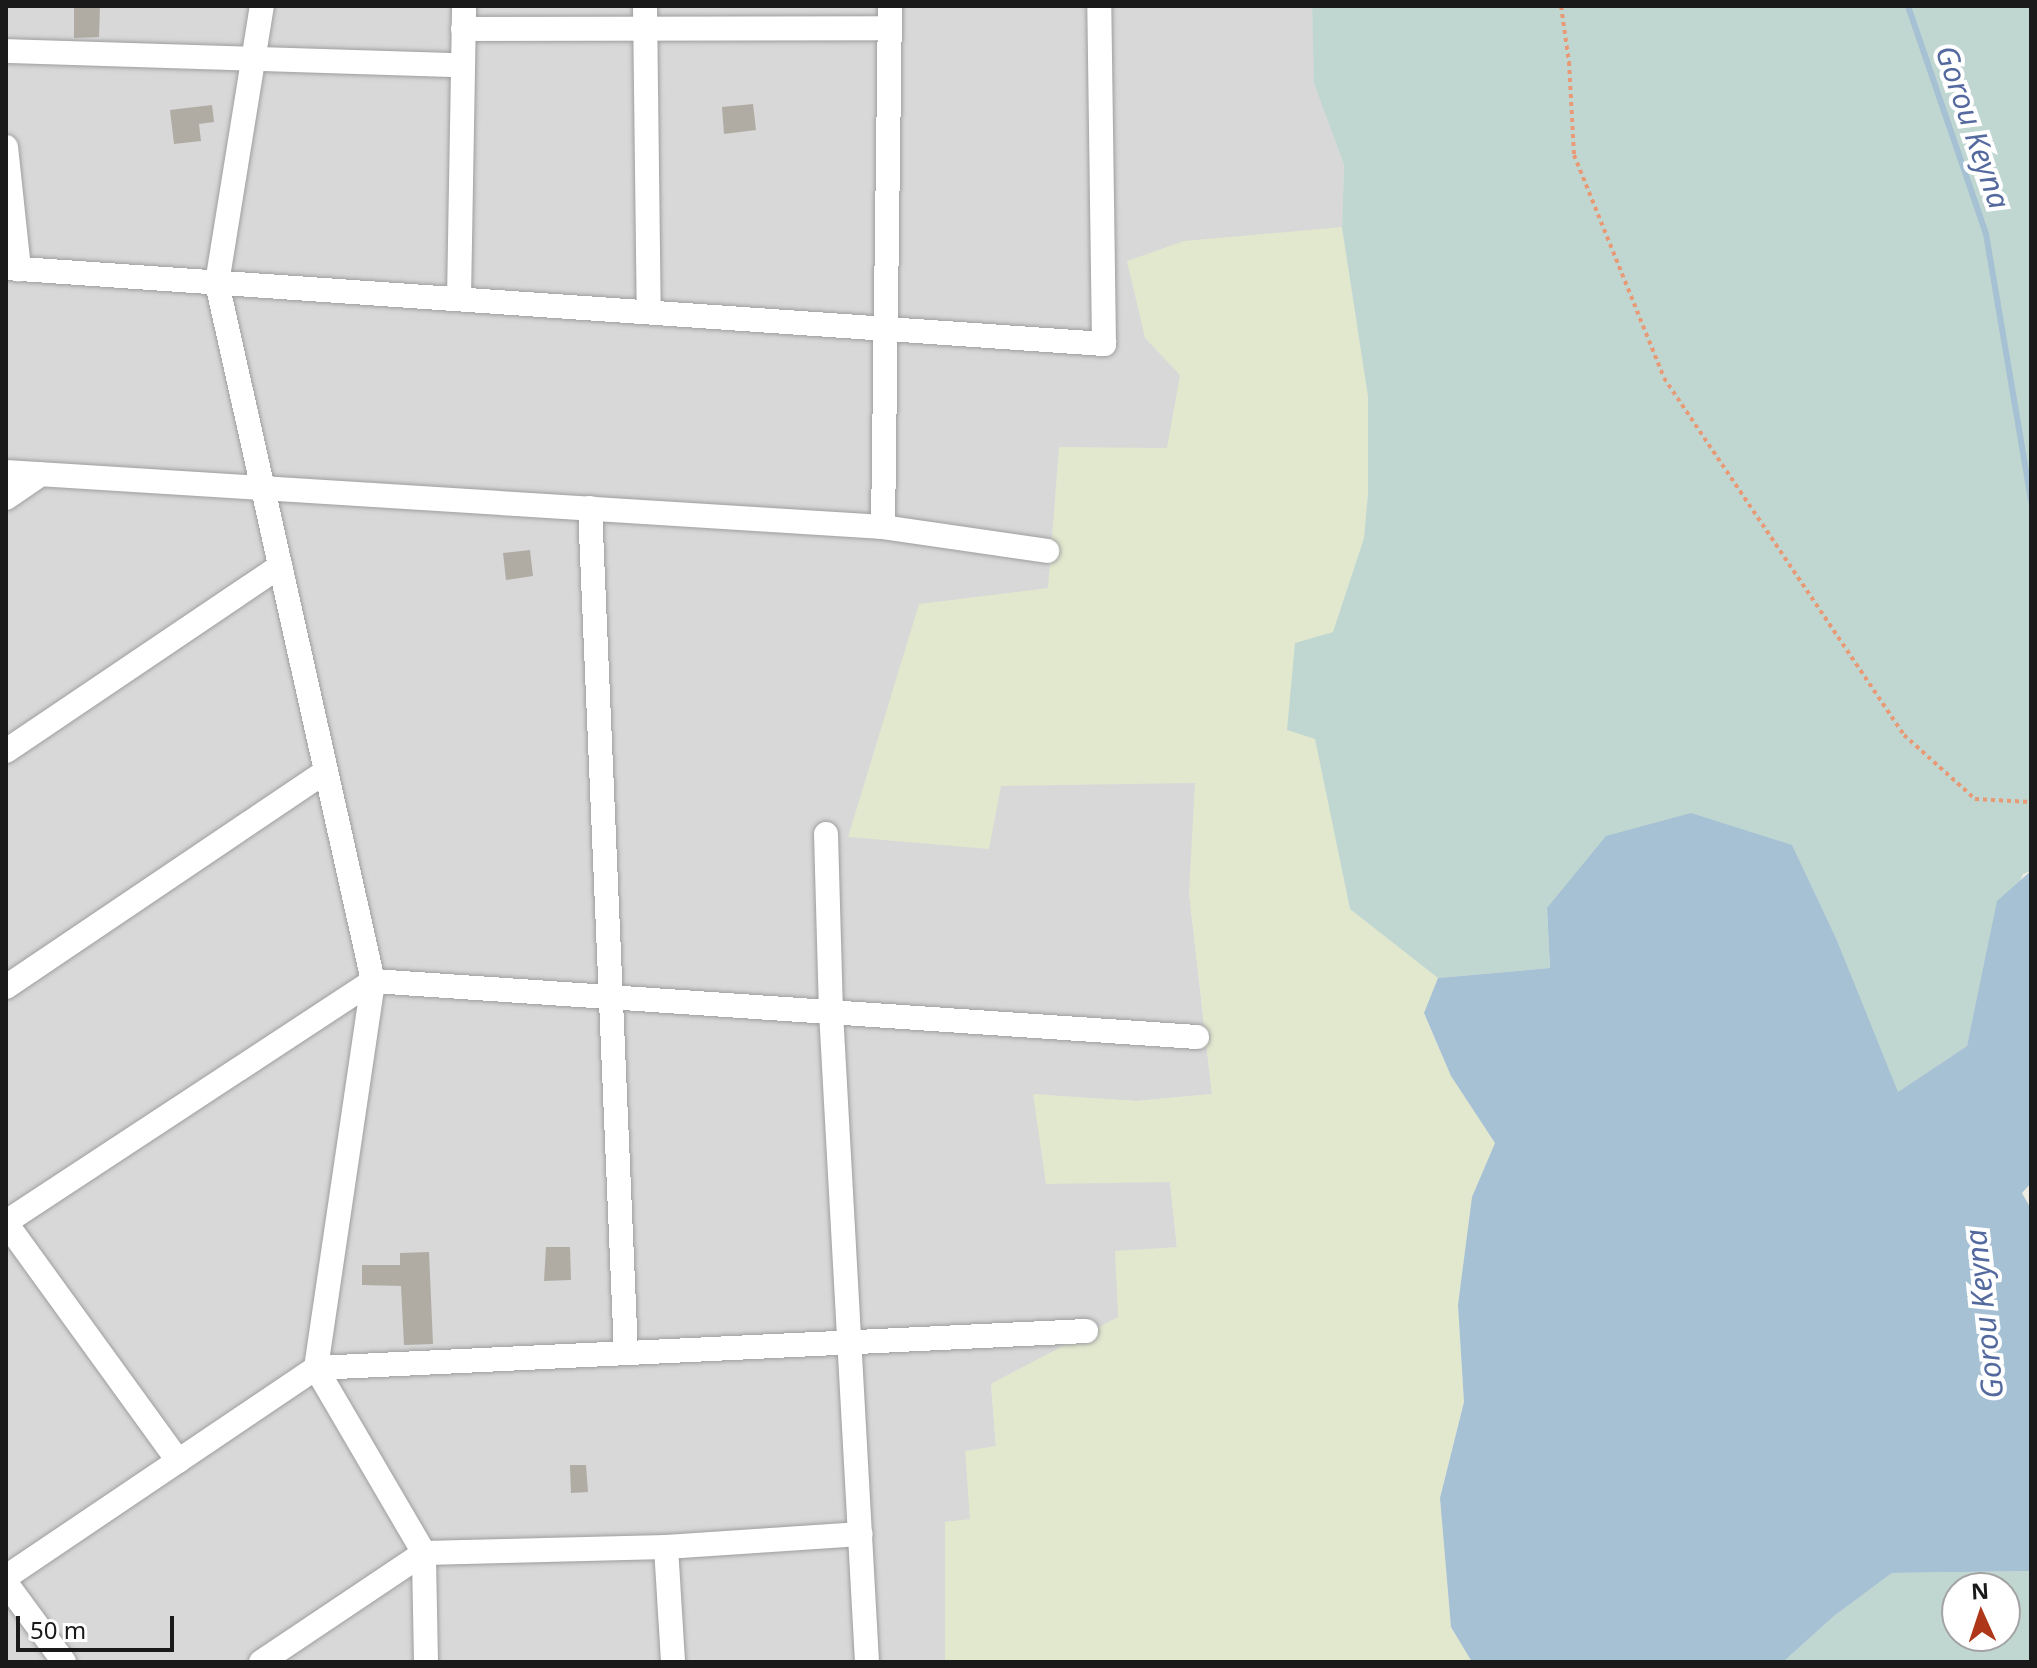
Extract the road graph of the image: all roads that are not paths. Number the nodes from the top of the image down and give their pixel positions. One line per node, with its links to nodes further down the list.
1 (262, 6): 7 (street)
2 (1099, 6): 14 (street)
3 (645, 17): 4 (street); 5 (street); 13 (street)
4 (890, 17): 14 (street)
5 (463, 18): 8 (street)
6 (6, 51): 7 (street)
7 (253, 58): 8 (street); 11 (street)
8 (463, 65): 12 (street)
9 (6, 147): 10 (street)
10 (13, 268): 11 (street)
11 (217, 283): 12 (street); 17 (street)
12 (459, 299): 13 (street)
13 (649, 312): 14 (street)
14 (886, 329): 20 (street)
15 (6, 472): 16 (street)
16 (41, 474): 17 (street); 18 (street)
17 (263, 488): 19 (street); 22 (street)
18 (6, 498)
19 (590, 508): 20 (street); 28 (street)
20 (883, 527): 21 (street)
21 (1047, 551)
22 (280, 566): 23 (street); 24 (street)
23 (6, 751)
24 (326, 771): 26 (street); 27 (street)
25 (826, 834): 29 (street)
26 (373, 981): 28 (street); 31 (street); 35 (street)
27 (6, 987)
28 (610, 997): 29 (street); 34 (street)
29 (831, 1012): 30 (street); 33 (street)
30 (1197, 1037)
31 (6, 1222): 36 (street)
32 (1086, 1331): 33 (street)
33 (849, 1341): 34 (street); 37 (street)
34 (626, 1353): 35 (street)
35 (316, 1368): 36 (street); 39 (street)
36 (178, 1461): 40 (street)
37 (861, 1534): 38 (street); 45 (street)
38 (666, 1547): 39 (street); 44 (street)
39 (424, 1553): 42 (street); 43 (street)
40 (6, 1580): 41 (street)
41 (64, 1662)
42 (261, 1662)
43 (426, 1662)
44 (673, 1662)
45 (867, 1662)

